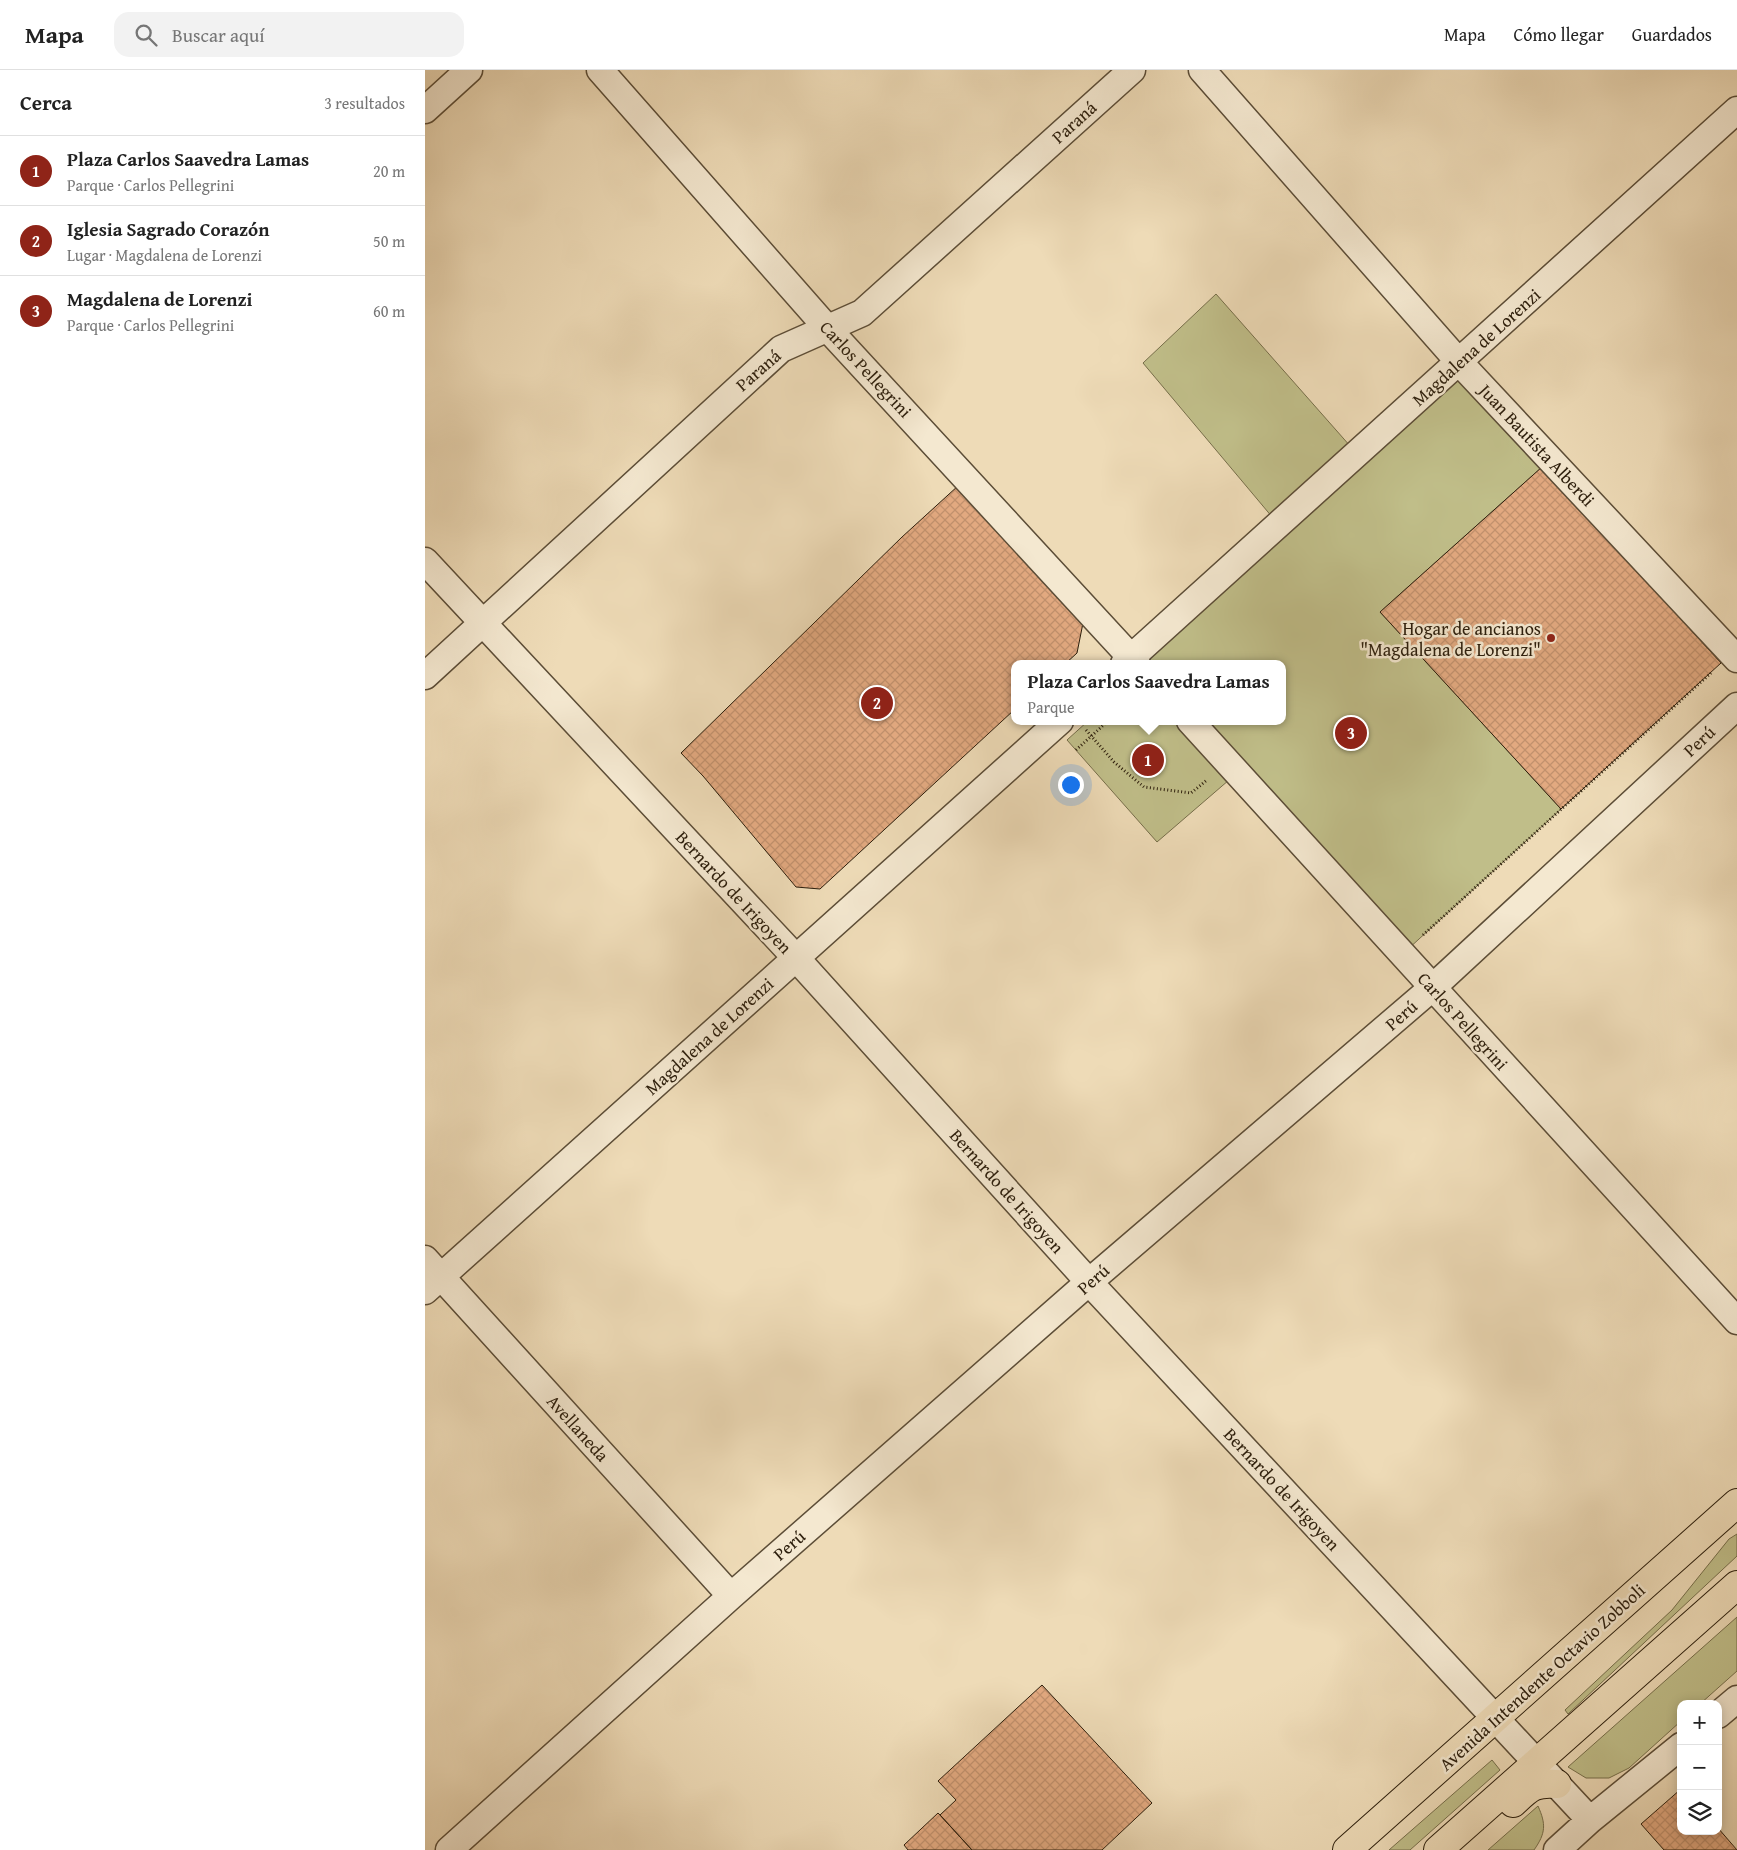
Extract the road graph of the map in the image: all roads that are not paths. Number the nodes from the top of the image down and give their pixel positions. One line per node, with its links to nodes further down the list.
1 (469, 70): 5 (street)
2 (600, 70): 7 (street, Carlos Pellegrini)
3 (1132, 70): 7 (street, Paraná)
4 (1202, 70): 8 (street, Juan Bautista Alberdi)
5 (425, 110)
6 (1737, 110): 8 (street, Magdalena de Lorenzi)
7 (828, 329): 10 (street, Paraná); 12 (street, Carlos Pellegrini)
8 (1459, 362): 11 (street, Juan Bautista Alberdi); 13 (street, Magdalena de Lorenzi)
9 (425, 561): 10 (street, Bernardo de Irigoyen)
10 (483, 623): 14 (street, Paraná); 18 (street, Bernardo de Irigoyen)
11 (1737, 659)
12 (1129, 660)
13 (1133, 660)
14 (425, 676)
15 (1737, 706): 19 (street, Perú)
16 (1070, 725): 18 (street, Magdalena de Lorenzi)
17 (1194, 725): 19 (street, Carlos Pellegrini)
18 (796, 958): 20 (street, Magdalena de Lorenzi); 21 (street, Bernardo de Irigoyen)
19 (1432, 988): 21 (street, Perú); 22 (street, Carlos Pellegrini)
20 (430, 1276): 25 (street, Avellaneda)
21 (1089, 1282): 25 (street, Perú); 28 (street, Bernardo de Irigoyen)
22 (1737, 1321)
23 (1737, 1503): 28 (main road, Avenida Intendente Octavio Zobboli)
24 (1737, 1585): 30 (main road)
25 (731, 1596): 33 (street, Perú)
26 (1737, 1699): 27 (street)
27 (1722, 1712)
28 (1496, 1718): 30 (street, Bernardo de Irigoyen); 34 (main road, Avenida Intendente Octavio Zobboli)
29 (1677, 1749): 32 (street)
30 (1537, 1762): 31 (street, Bernardo de Irigoyen); 35 (main road)
31 (1557, 1784): 32 (street, Bernardo de Irigoyen); 36 (main road)
32 (1590, 1820): 37 (street)
33 (449, 1850)
34 (1347, 1850)
35 (1438, 1850)
36 (1462, 1850)
37 (1557, 1850)

